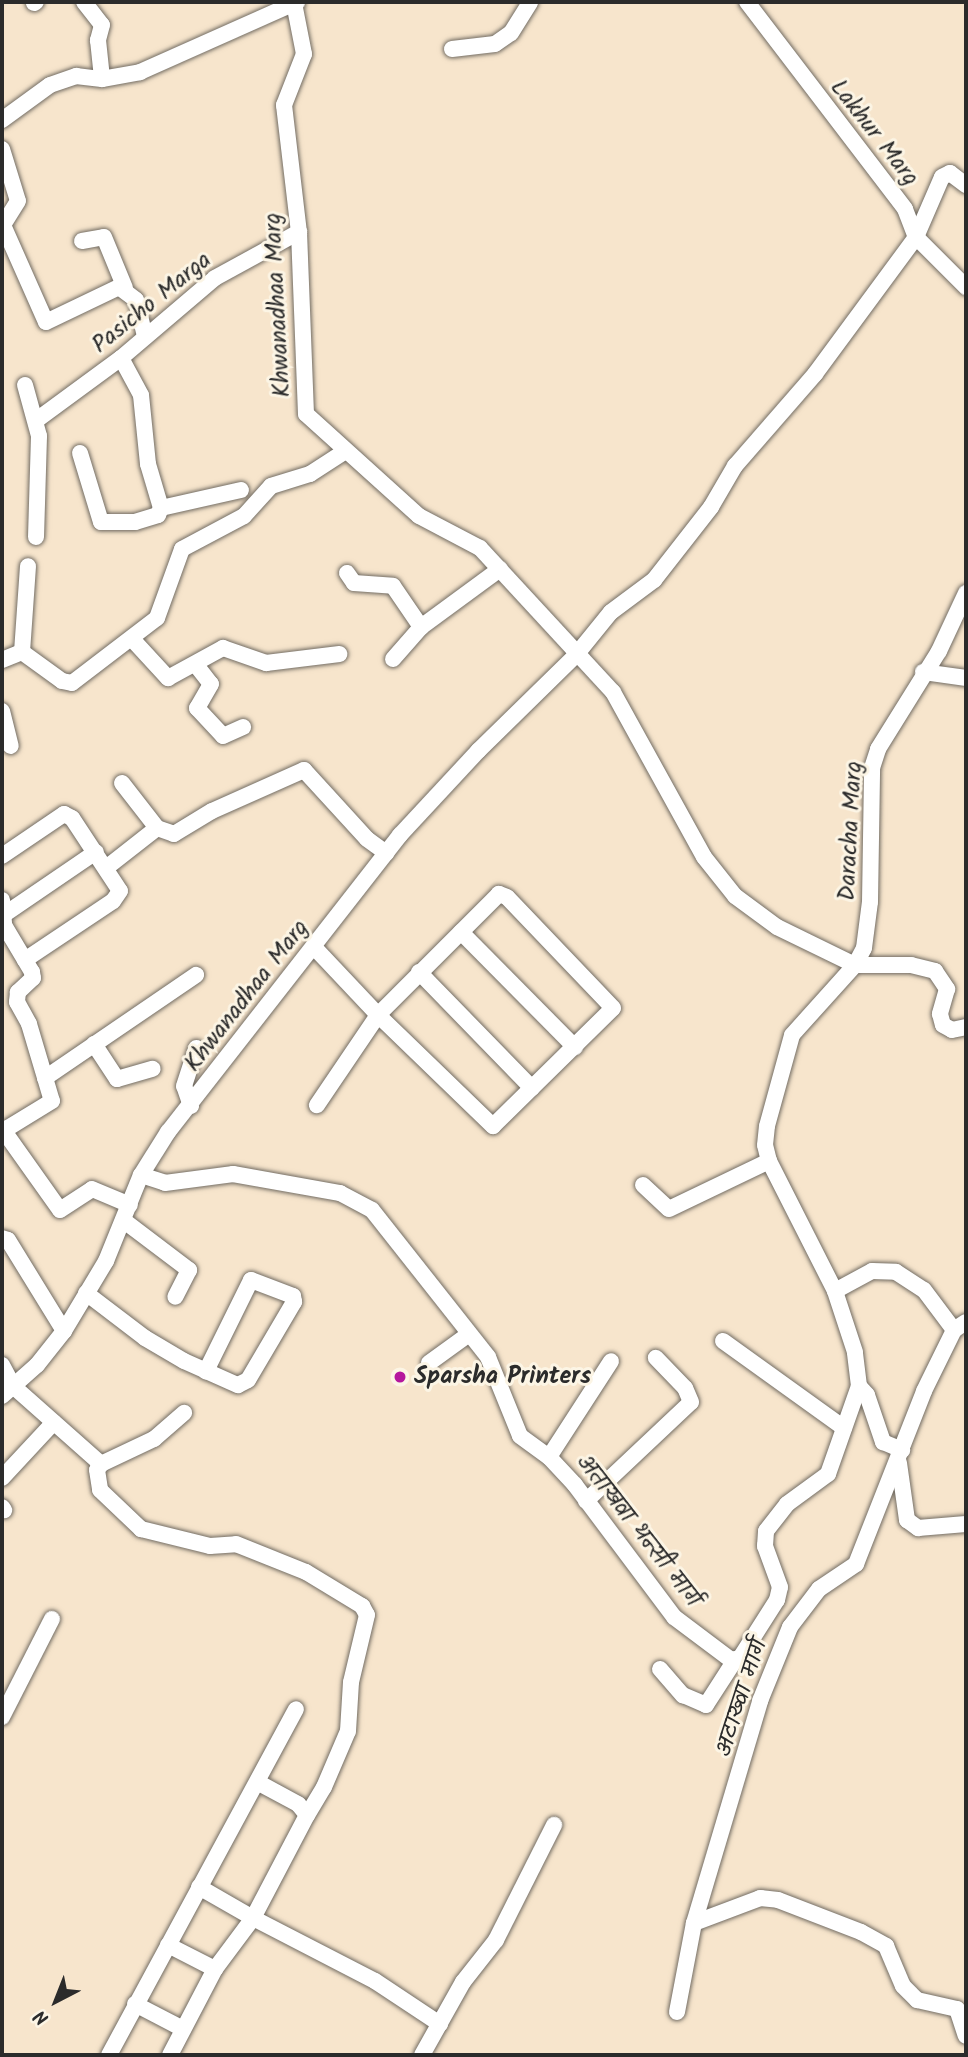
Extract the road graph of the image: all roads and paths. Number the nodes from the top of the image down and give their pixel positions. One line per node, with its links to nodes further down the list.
1 (84, 2): 6 (street)
2 (528, 2): 5 (street)
3 (749, 2): 11 (street, Lakhur Marg)
4 (295, 3): 6 (street); 10 (street, Khwanadhaa Marg)
5 (452, 49)
6 (102, 79): 7 (street)
7 (2, 120)
8 (2, 149): 14 (street)
9 (966, 186): 11 (street)
10 (299, 232): 15 (street, Pasicho Marga); 19 (street, Khwanadhaa Marg)
11 (916, 237): 13 (street, Lakhur Marg); 32 (street)
12 (82, 241): 14 (street)
13 (966, 287)
14 (125, 288): 15 (street)
15 (145, 337): 16 (street, Pasicho Marga)
16 (121, 358): 18 (street, Pasicho Marga); 22 (street)
17 (25, 385): 18 (street)
18 (38, 419): 23 (street)
19 (344, 452): 25 (street, Khwanadhaa Marg); 29 (street)
20 (80, 453): 22 (street)
21 (241, 490): 22 (street)
22 (161, 508)
23 (36, 537)
24 (28, 566): 30 (street)
25 (500, 569): 28 (street); 32 (street, Khwanadhaa Marg)
26 (347, 573): 28 (street)
27 (966, 593): 36 (street, Daracha Marg)
28 (421, 627): 33 (street)
29 (133, 640): 30 (street); 35 (street)
30 (22, 652): 34 (street)
31 (339, 654): 35 (street)
32 (576, 655): 44 (street, Khwanadhaa Marg); 51 (street, Khwanadhaa Marg)
33 (393, 659)
34 (2, 660)
35 (196, 665): 39 (street)
36 (923, 672): 37 (street); 51 (street, Daracha Marg)
37 (966, 678)
38 (2, 712): 40 (street)
39 (243, 727)
40 (11, 746)
41 (122, 783): 42 (street)
42 (157, 828): 44 (street); 46 (street)
43 (96, 852): 45 (street); 46 (street); 47 (street)
44 (386, 853): 49 (street, Khwanadhaa Marg)
45 (2, 856)
46 (106, 868): 50 (street)
47 (3, 907): 50 (street)
48 (461, 932): 52 (street); 57 (street); 57 (street)
49 (314, 947): 54 (street); 63 (street, Khwanadhaa Marg)
50 (25, 960): 60 (street)
51 (855, 965): 55 (street, Khwanadhaa Marg); 64 (street)
52 (419, 972): 54 (street); 61 (street)
53 (196, 975): 56 (street)
54 (378, 1015): 61 (street); 62 (street)
55 (966, 1027)
56 (94, 1044): 59 (street); 60 (street)
57 (575, 1047): 61 (street)
58 (197, 1048): 63 (street)
59 (153, 1069)
60 (45, 1078): 67 (street)
61 (532, 1088)
62 (317, 1105)
63 (191, 1106): 65 (street, Khwanadhaa Marg)
64 (769, 1161): 66 (street); 69 (street)
65 (141, 1175): 67 (street, Khwanadhaa Marg); 74 (street, अताखवा थन्सी मार्ग)
66 (643, 1185)
67 (126, 1212): 70 (street, Khwanadhaa Marg); 71 (street)
68 (2, 1238): 73 (street)
69 (835, 1291): 72 (street); 81 (street)
70 (86, 1293): 73 (street, Khwanadhaa Marg); 80 (street)
71 (175, 1297)
72 (960, 1326): 86 (street, अटाख्वा मार्ग)
73 (64, 1331): 82 (street, Khwanadhaa Marg)
74 (469, 1334): 78 (street); 87 (street, अताखवा थन्सी मार्ग)
75 (723, 1341): 85 (street)
76 (656, 1358): 90 (street)
77 (611, 1361): 87 (street)
78 (429, 1363)
79 (2, 1365): 82 (street)
80 (206, 1371): 80 (street)
81 (859, 1386): 85 (street); 86 (street)
82 (8, 1391): 84 (street)
83 (184, 1413): 88 (street)
84 (54, 1422): 88 (street); 89 (street)
85 (844, 1428): 92 (street)
86 (900, 1455): 91 (street); 94 (street, अटाख्वा मार्ग)
87 (549, 1457): 90 (street, अताखवा थन्सी मार्ग)
88 (102, 1464): 100 (street)
89 (2, 1478)
90 (586, 1501): 95 (street, अताखवा थन्सी मार्ग)
91 (966, 1524)
92 (768, 1615): 94 (street); 95 (street)
93 (52, 1619): 98 (street)
94 (790, 1627): 104 (street, अटाख्वा मार्ग)
95 (735, 1660): 96 (street)
96 (660, 1669)
97 (296, 1709): 99 (street)
98 (2, 1717)
99 (259, 1783): 100 (street); 102 (street)
100 (307, 1815): 103 (street)
101 (554, 1825): 109 (street)
102 (199, 1887): 103 (street); 105 (street)
103 (253, 1918): 106 (street); 109 (street)
104 (694, 1923): 108 (street, अटाख्वा मार्ग); 111 (street)
105 (167, 1945): 106 (street); 107 (street)
106 (215, 1969): 110 (street)
107 (135, 2004): 110 (street); 112 (street)
108 (677, 2012)
109 (440, 2024): 114 (street)
110 (183, 2029): 113 (street)
111 (966, 2036)
112 (109, 2055)
113 (170, 2055)
114 (422, 2055)

